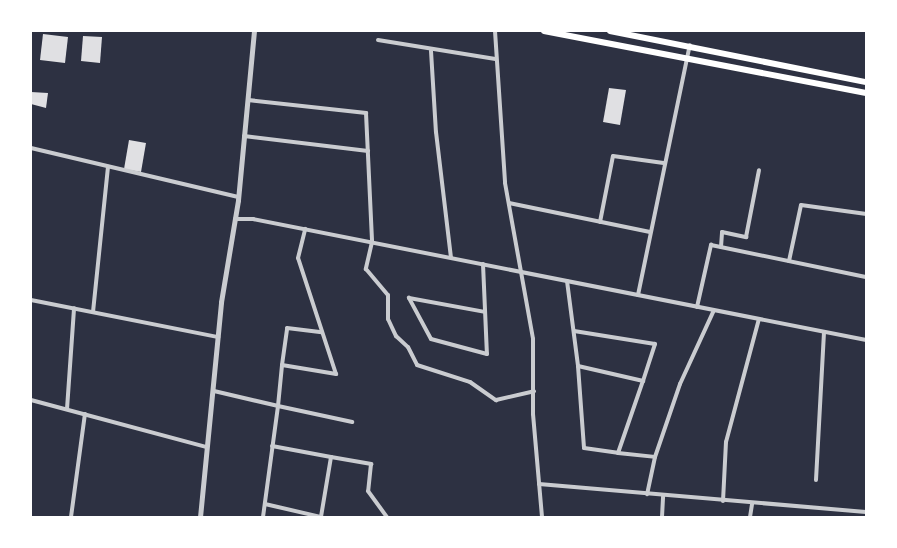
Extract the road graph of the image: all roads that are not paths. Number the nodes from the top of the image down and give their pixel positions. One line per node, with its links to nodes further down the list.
1 (254, 31): 12 (street)
2 (494, 31): 9 (street)
3 (544, 31): 8 (highway)
4 (610, 31): 6 (highway)
5 (378, 40): 7 (street)
6 (690, 45): 8 (street); 10 (highway)
7 (431, 51): 9 (street); 28 (street)
8 (687, 56): 11 (highway); 16 (street)
9 (496, 59): 20 (street)
10 (866, 82)
11 (866, 93)
12 (248, 100): 13 (street); 15 (street)
13 (244, 136): 15 (street); 19 (street)
14 (31, 148): 17 (street)
15 (368, 151): 26 (street)
16 (664, 163): 23 (street); 25 (street)
17 (108, 167): 19 (street); 39 (street)
18 (759, 170): 27 (street)
19 (238, 197): 22 (street)
20 (509, 203): 23 (street); 31 (street)
21 (866, 214): 29 (street)
22 (234, 219): 24 (street); 45 (street)
23 (600, 222): 25 (street)
24 (305, 229): 26 (street); 43 (street)
25 (650, 232): 34 (street)
26 (372, 242): 28 (street); 51 (street)
27 (720, 246): 29 (street); 36 (street)
28 (451, 257): 30 (street)
29 (789, 261): 32 (street)
30 (483, 264): 31 (street); 40 (street)
31 (522, 272): 33 (street); 51 (street)
32 (866, 277)
33 (567, 281): 34 (street); 42 (street)
34 (638, 295): 36 (street)
35 (31, 300): 37 (street)
36 (697, 307): 38 (street)
37 (74, 308): 39 (street); 54 (street)
38 (714, 310): 41 (street); 61 (street)
39 (93, 312): 45 (street)
40 (485, 312): 40 (street)
41 (759, 319): 44 (street); 66 (street)
42 (574, 331): 48 (street); 49 (street)
43 (322, 332): 47 (street); 47 (street)
44 (824, 332): 46 (street); 62 (street)
45 (218, 337): 50 (street)
46 (866, 340)
47 (282, 365): 53 (street)
48 (578, 366): 49 (street); 59 (street)
49 (644, 381): 59 (street)
50 (214, 391): 53 (street); 58 (street)
51 (534, 391): 63 (street)
52 (31, 400): 54 (street)
53 (278, 406): 56 (street); 57 (street)
54 (67, 410): 55 (street)
55 (85, 414): 58 (street); 70 (street)
56 (352, 422)
57 (272, 446): 60 (street); 67 (street)
58 (207, 447): 71 (street)
59 (618, 453): 61 (street)
60 (331, 457): 73 (street); 74 (street)
61 (655, 457): 64 (street)
62 (816, 480)
63 (539, 484): 64 (street); 75 (street)
64 (647, 494): 65 (street)
65 (663, 496): 66 (street); 76 (street)
66 (723, 501): 68 (street)
67 (265, 504): 72 (street); 73 (street)
68 (752, 504): 69 (street); 77 (street)
69 (866, 512)
70 (71, 517)
71 (200, 517)
72 (263, 517)
73 (321, 517)
74 (387, 517)
75 (542, 517)
76 (662, 517)
77 (750, 517)

